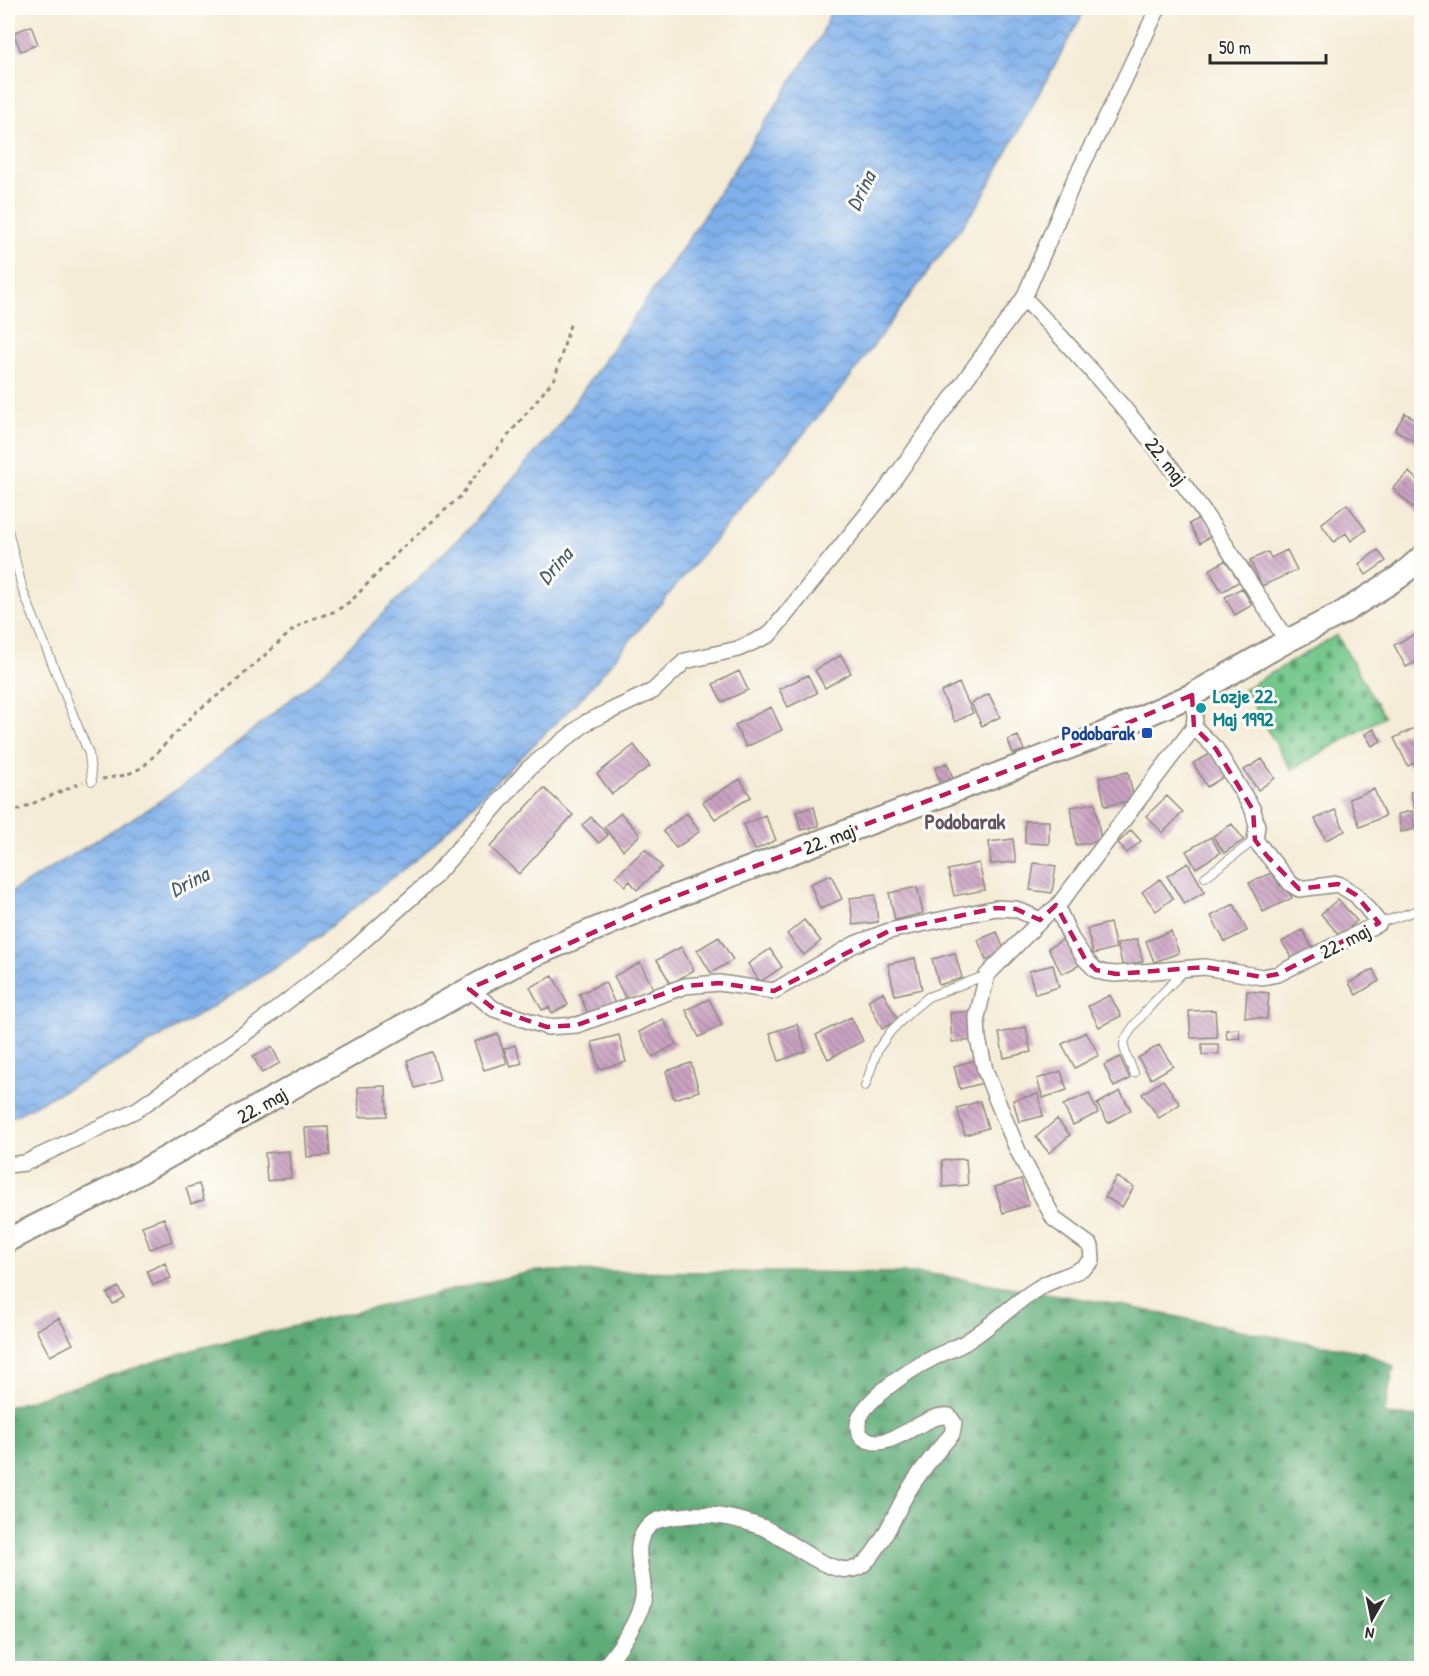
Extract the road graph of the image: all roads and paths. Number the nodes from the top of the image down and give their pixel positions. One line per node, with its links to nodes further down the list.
1 (1158, 8): 2 (street)
2 (1024, 298): 6 (street, 22. maj); 22 (street)
3 (571, 321): 9 (path)
4 (8, 530): 9 (lane)
5 (1422, 557): 6 (main road, 22. maj)
6 (1287, 641): 7 (main road, 22. maj)
7 (1192, 695): 8 (street); 19 (main road, 22. maj)
8 (1194, 727): 11 (street); 13 (street)
9 (92, 781): 10 (path)
10 (8, 814)
11 (1255, 840): 12 (lane); 16 (street, 22. maj)
12 (1205, 877)
13 (1057, 907): 15 (street); 17 (street, 22. maj)
14 (1422, 909): 16 (lane)
15 (1040, 920): 18 (street); 19 (street)
16 (1379, 923): 17 (street, 22. maj)
17 (1186, 969): 20 (lane)
18 (987, 975): 21 (lane); 24 (street)
19 (469, 988): 23 (main road, 22. maj)
20 (1134, 1073)
21 (865, 1086)
22 (8, 1165)
23 (8, 1240)
24 (604, 1668)

